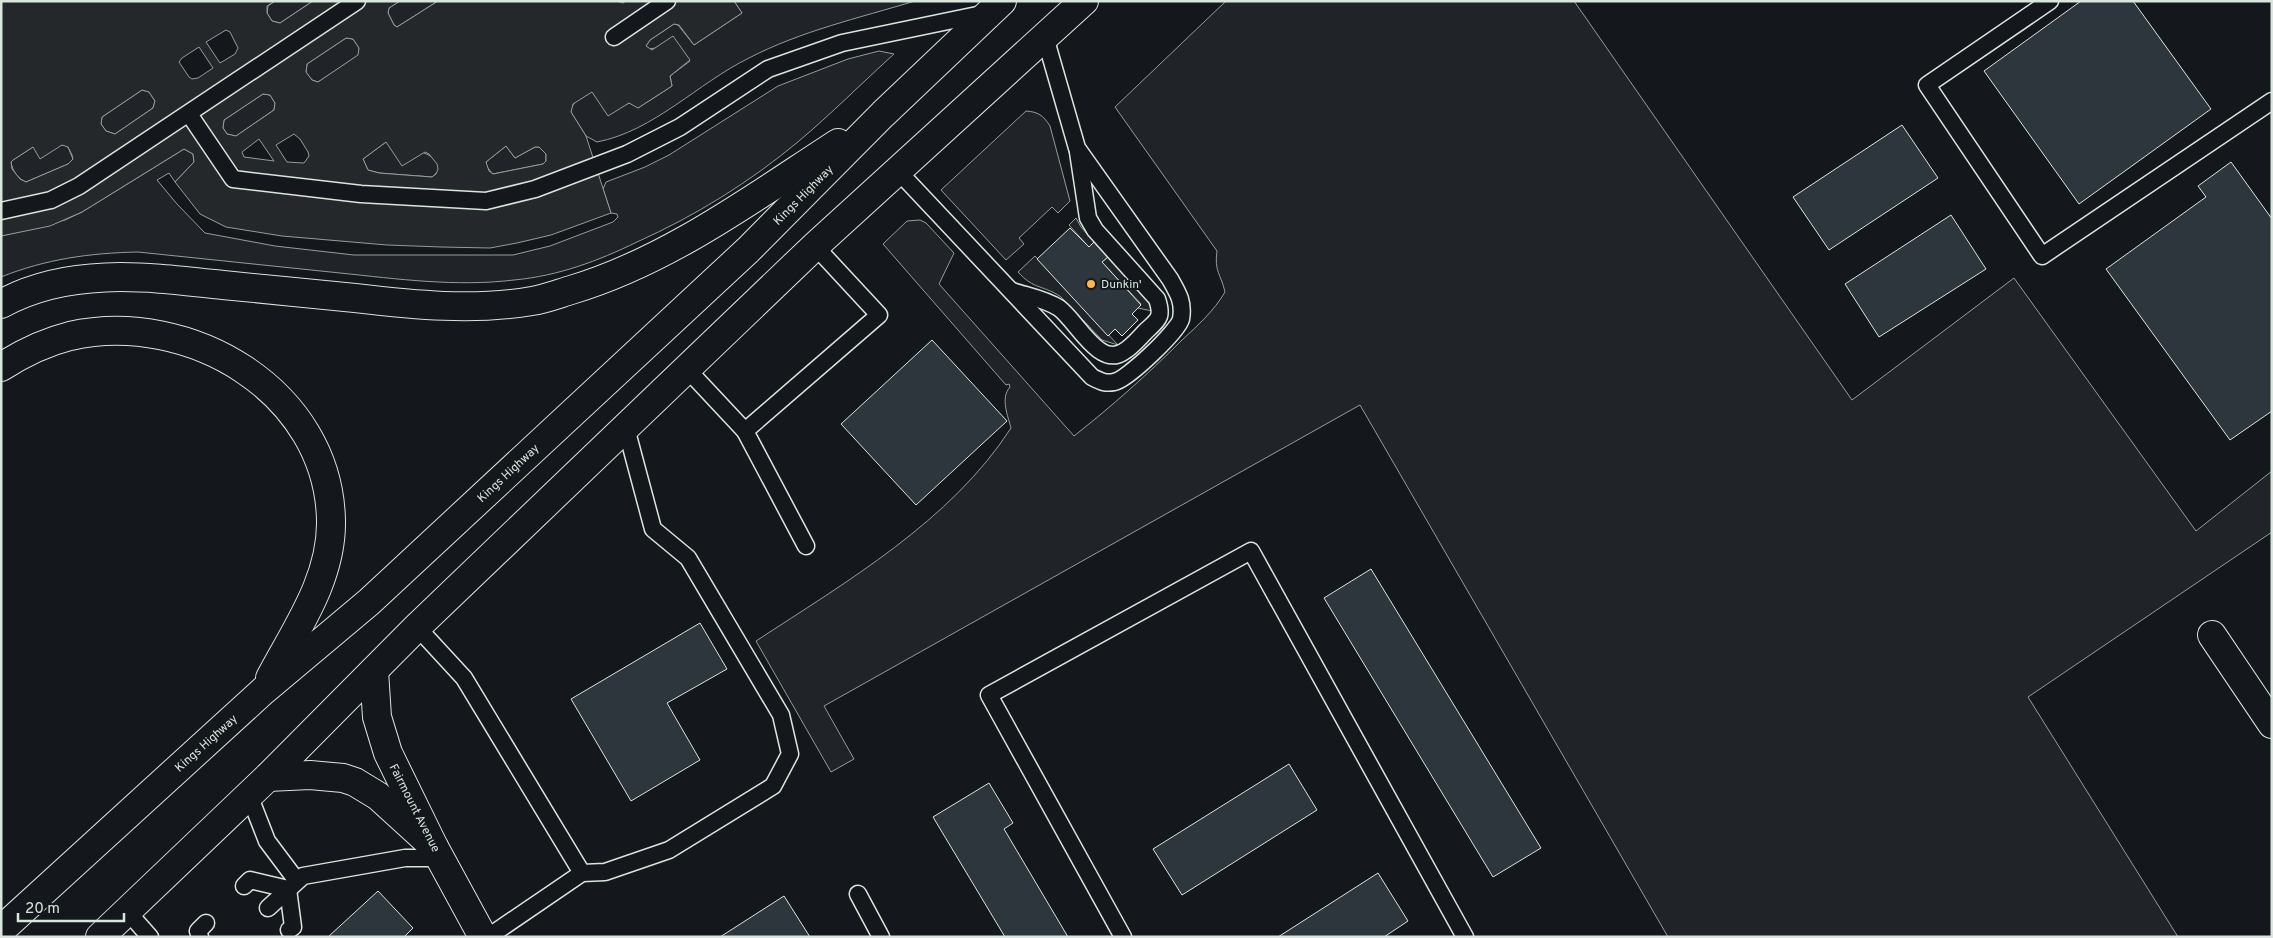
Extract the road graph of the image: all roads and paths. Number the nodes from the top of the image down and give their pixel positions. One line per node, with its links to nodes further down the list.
1 (356, 1): 9 (lane)
2 (667, 1): 6 (lane)
3 (1084, 1): 7 (main road)
4 (2050, 1): 8 (lane)
5 (996, 7): 9 (lane); 10 (main road, Kings Highway)
6 (614, 37)
7 (1045, 37): 11 (lane); 12 (main road)
8 (2272, 101)
9 (189, 114): 13 (lane)
10 (883, 114): 16 (main road); 25 (main road, Kings Highway)
11 (1077, 148): 15 (lane); 15 (lane)
12 (899, 172): 14 (main road); 15 (lane)
13 (1, 212)
14 (815, 246): 18 (main road); 20 (lane)
15 (1010, 290)
16 (1, 304)
17 (1, 366): 25 (main road)
18 (687, 369): 19 (main road); 20 (lane)
19 (626, 428): 22 (main road); 29 (lane)
20 (745, 431): 21 (lane)
21 (806, 546)
22 (416, 627): 24 (main road); 29 (lane)
23 (2212, 635): 26 (main road)
24 (374, 671): 27 (main road); 28 (main road, Fairmount Avenue)
25 (263, 691): 35 (main road, Kings Highway)
26 (2272, 724)
27 (258, 786): 28 (main road); 30 (lane); 34 (main road)
28 (437, 852): 30 (lane); 39 (main road, Fairmount Avenue)
29 (582, 872): 40 (lane)
30 (292, 885): 31 (lane); 33 (lane); 36 (lane)
31 (244, 886)
32 (858, 894): 41 (lane)
33 (268, 908)
34 (127, 911): 37 (main road); 38 (lane)
35 (7, 925)
36 (290, 930)
37 (100, 937)
38 (150, 937)
39 (482, 937)
40 (488, 937)
41 (881, 937)
42 (1123, 937): 43 (lane)
43 (1465, 937)

